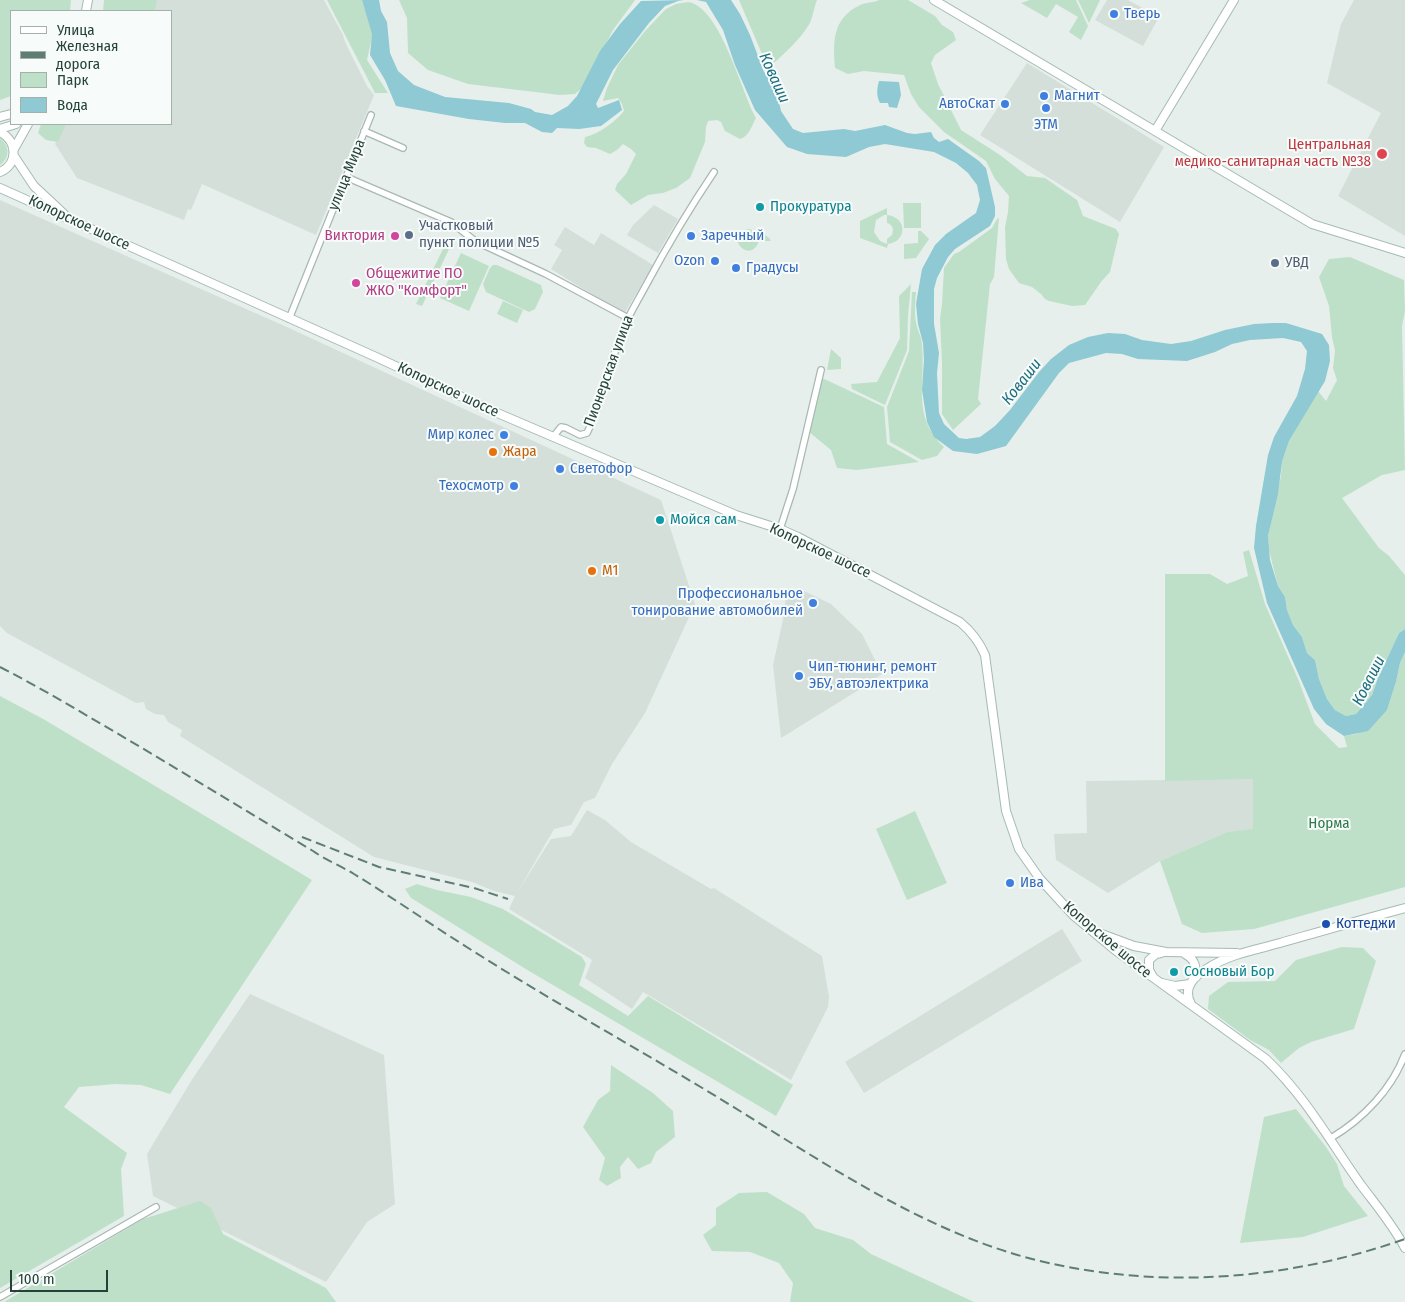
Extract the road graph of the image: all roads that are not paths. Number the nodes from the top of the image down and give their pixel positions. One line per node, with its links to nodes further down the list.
1 (934, 0): 8 (main road)
2 (1234, 0): 8 (main road)
3 (371, 115): 7 (street, улица Мира)
4 (14, 125): 6 (main road)
5 (28, 125): 10 (main road)
6 (0, 131): 10 (main road)
7 (364, 131): 9 (street); 13 (street, улица Мира)
8 (1155, 131): 18 (main road)
9 (403, 148)
10 (14, 153): 11 (main road); 17 (main road)
11 (0, 172)
12 (714, 172): 19 (street, Пионерская улица)
13 (346, 177): 19 (street); 20 (street, улица Мира)
14 (0, 184): 16 (main road)
15 (0, 188): 16 (main road)
16 (10, 192): 17 (main road, Копорское шоссе)
17 (69, 219): 20 (main road, Копорское шоссе)
18 (1405, 253)
19 (628, 318): 22 (street, Пионерская улица)
20 (289, 319): 22 (main road, Копорское шоссе)
21 (821, 370): 23 (street)
22 (553, 437): 23 (main road, Копорское шоссе)
23 (780, 530): 25 (main road, Копорское шоссе)
24 (1405, 908): 28 (main road)
25 (1090, 930): 26 (main road); 30 (main road, Копорское шоссе)
26 (1166, 952): 27 (main road); 30 (main road)
27 (1184, 953): 28 (main road); 29 (main road)
28 (1241, 953): 29 (main road)
29 (1196, 977): 31 (main road)
30 (1156, 980): 31 (main road); 32 (main road, Копорское шоссе)
31 (1190, 984): 32 (main road)
32 (1192, 1006): 34 (main road, Копорское шоссе)
33 (1405, 1054): 34 (street)
34 (1331, 1138): 36 (main road, Копорское шоссе)
35 (156, 1207): 37 (street)
36 (1405, 1248)
37 (0, 1297)

